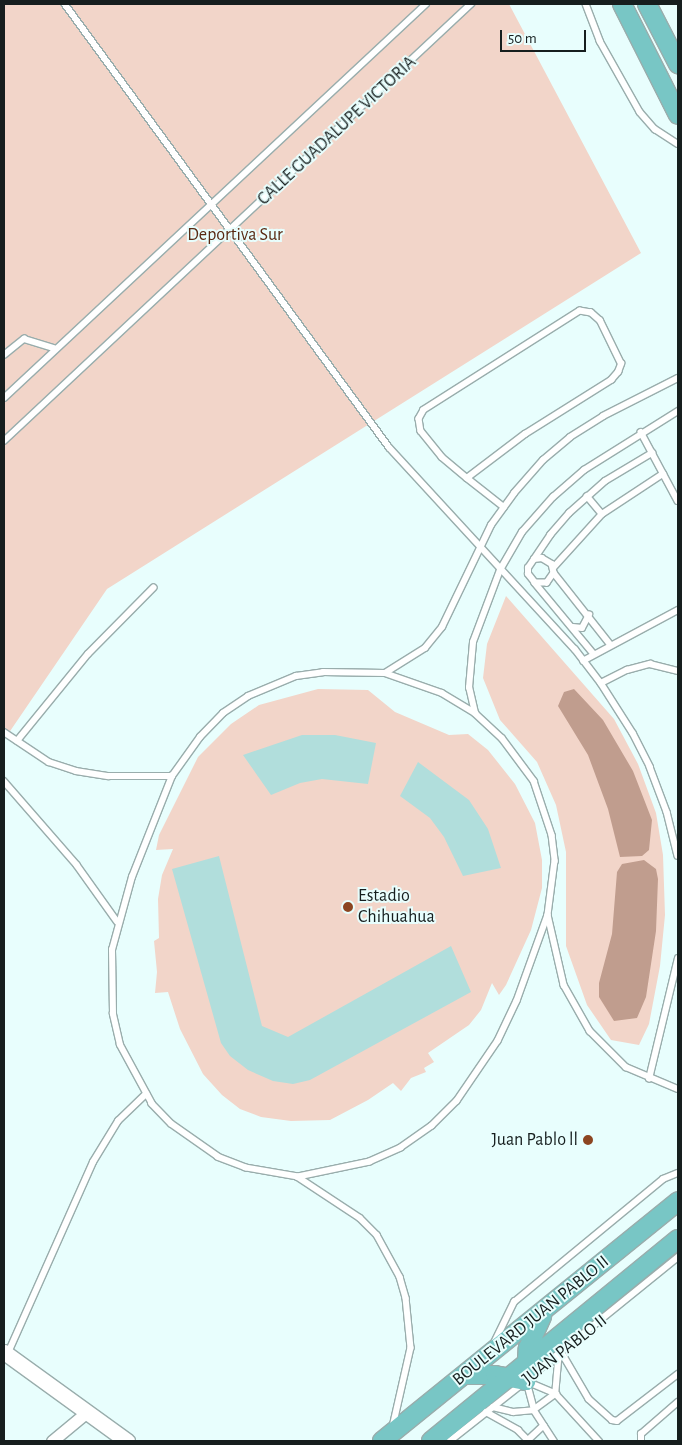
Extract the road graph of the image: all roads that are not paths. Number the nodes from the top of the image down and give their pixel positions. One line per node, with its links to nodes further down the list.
1 (65, 4): 10 (lane)
2 (426, 4): 10 (lane, CALLE GUADALUPE VICTORIA)
3 (472, 4): 11 (lane, CALLE GUADALUPE VICTORIA)
4 (586, 4): 9 (lane)
5 (622, 4): 8 (main road)
6 (647, 4): 7 (main road)
7 (678, 64)
8 (678, 115)
9 (678, 144)
10 (211, 206): 11 (lane); 12 (lane, CALLE GUADALUPE VICTORIA)
11 (231, 231): 18 (lane, CALLE GUADALUPE VICTORIA); 26 (lane)
12 (54, 348): 13 (lane); 15 (lane, CALLE GUADALUPE VICTORIA)
13 (4, 355)
14 (678, 378): 24 (lane)
15 (4, 398)
16 (678, 411): 17 (lane)
17 (641, 432): 19 (lane); 28 (lane)
18 (4, 441)
19 (652, 453): 20 (lane); 22 (lane)
20 (663, 474): 23 (lane); 25 (lane)
21 (467, 478): 21 (lane); 24 (lane)
22 (586, 496): 25 (lane); 27 (lane)
23 (678, 501)
24 (504, 507): 26 (lane)
25 (602, 514): 29 (lane)
26 (478, 547): 28 (lane); 39 (lane)
27 (534, 559): 29 (lane); 30 (lane)
28 (500, 570): 37 (lane); 41 (lane)
29 (554, 570): 30 (lane); 33 (lane)
30 (536, 583): 34 (lane)
31 (153, 588): 43 (lane)
32 (678, 610): 35 (lane)
33 (589, 615): 34 (lane); 35 (lane)
34 (572, 627): 36 (lane)
35 (610, 644): 36 (lane)
36 (594, 654): 37 (lane)
37 (584, 661): 40 (lane)
38 (678, 671): 40 (lane)
39 (385, 673): 41 (lane); 44 (lane)
40 (601, 683): 46 (lane)
41 (475, 713): 48 (lane)
42 (4, 732): 43 (lane)
43 (17, 741): 44 (lane)
44 (172, 776): 49 (lane)
45 (4, 781): 49 (lane)
46 (678, 850): 47 (lane)
47 (678, 856)
48 (548, 915): 51 (lane); 55 (lane)
49 (117, 921): 53 (lane)
50 (678, 958): 51 (lane)
51 (649, 1079): 52 (lane)
52 (678, 1089)
53 (146, 1094): 55 (lane); 61 (lane)
54 (678, 1173): 63 (lane)
55 (298, 1176): 75 (lane)
56 (678, 1201): 60 (main road, BOULEVARD JUAN PABLO II)
57 (678, 1239): 59 (main road, BOULEVARD JUAN PABLO II)
58 (678, 1257): 59 (lane, JUAN PABLO II)
59 (630, 1288): 62 (lane, JUAN PABLO II); 64 (main road, BOULEVARD JUAN PABLO II)
60 (551, 1305): 63 (main road, BOULEVARD JUAN PABLO II); 64 (main road)
61 (6, 1354): 72 (main road)
62 (561, 1354): 65 (lane); 67 (lane, JUAN PABLO II); 68 (lane)
63 (489, 1355): 66 (main road, BOULEVARD JUAN PABLO II)
64 (525, 1362): 67 (main road, BOULEVARD JUAN PABLO II)
65 (678, 1374)
66 (465, 1375): 67 (main road); 75 (main road, BOULEVARD JUAN PABLO II)
67 (517, 1379): 68 (lane); 70 (lane, JUAN PABLO II); 71 (lane); 78 (main road, BOULEVARD JUAN PABLO II)
68 (556, 1394): 71 (lane); 82 (lane)
69 (678, 1402): 83 (lane)
70 (492, 1407): 71 (lane); 73 (lane, JUAN PABLO II)
71 (534, 1410): 74 (lane)
72 (87, 1412): 76 (street); 77 (main road)
73 (486, 1412): 79 (lane, JUAN PABLO II); 80 (lane)
74 (543, 1426): 80 (lane); 81 (lane)
75 (386, 1438)
76 (52, 1441)
77 (127, 1441)
78 (431, 1441)
79 (450, 1441)
80 (529, 1441)
81 (554, 1441)
82 (599, 1441)
83 (641, 1441)

